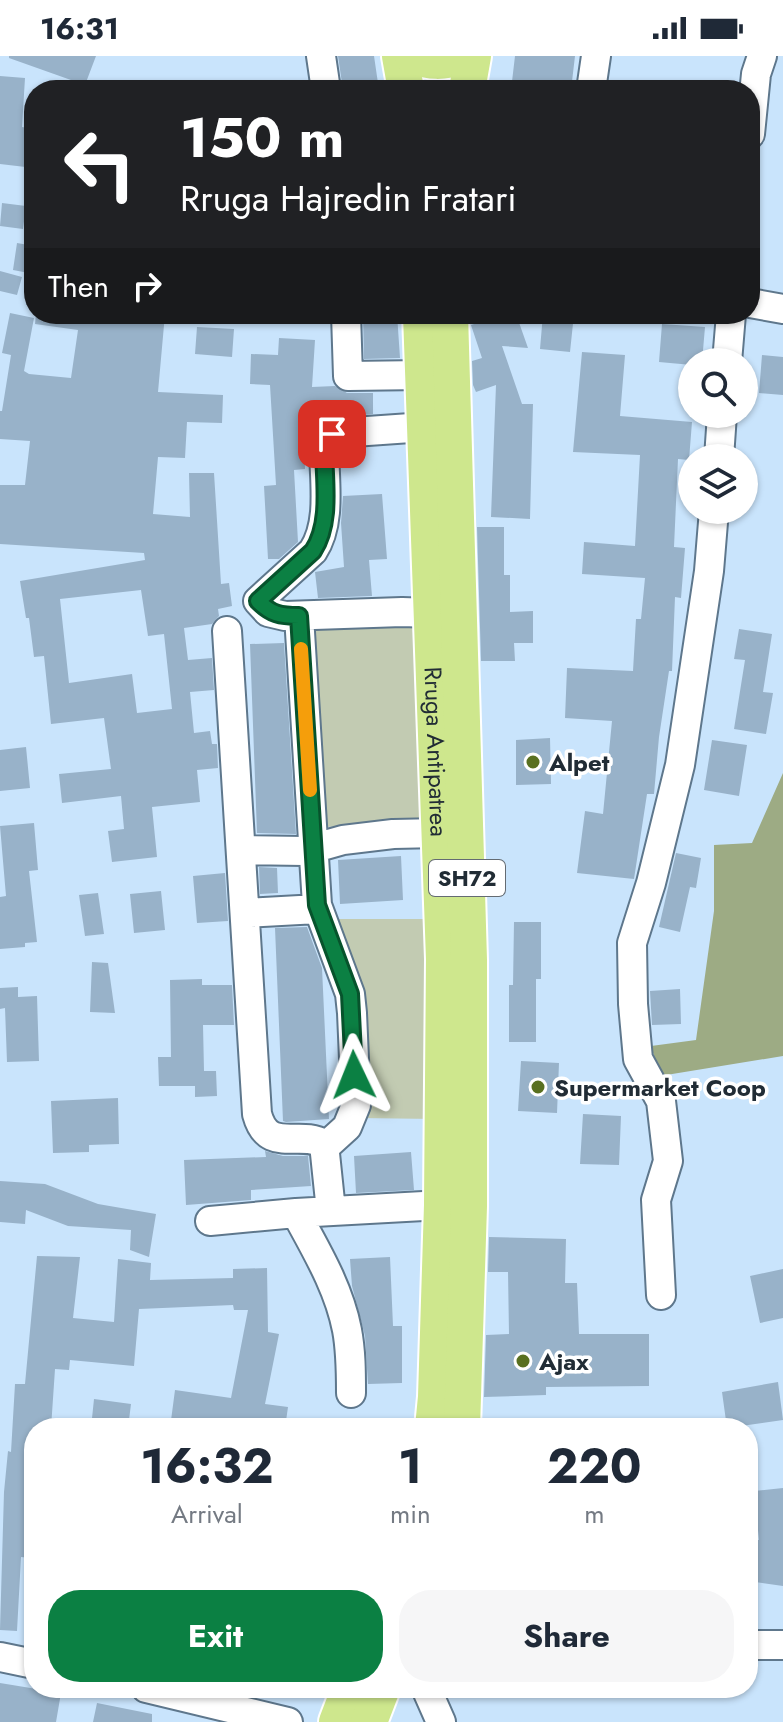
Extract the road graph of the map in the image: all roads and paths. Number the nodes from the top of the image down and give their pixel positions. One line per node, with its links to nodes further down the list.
1 (321, 56): 8 (street)
2 (400, 56): 9 (main road)
3 (413, 56): 4 (main road)
4 (460, 56)
5 (473, 56): 10 (main road)
6 (596, 56): 11 (street)
7 (762, 56): 12 (street)
8 (325, 80)
9 (404, 80)
10 (469, 80)
11 (592, 80)
12 (755, 80)
13 (760, 305): 14 (street)
14 (783, 309)
15 (346, 324): 20 (street)
16 (421, 324): 20 (main road, Rruga Antipatrea / SH72)
17 (450, 324): 39 (main road, Rruga Antipatrea / SH72)
18 (730, 324): 19 (street)
19 (728, 348)
20 (423, 375): 21 (main road, Rruga Antipatrea / SH72)
21 (425, 427): 23 (main road, Rruga Antipatrea / SH72); 24 (street)
22 (713, 524): 36 (street)
23 (432, 613): 24 (street); 26 (main road, Rruga Antipatrea / SH72)
24 (299, 616): 27 (street)
25 (227, 631): 28 (street)
26 (440, 833): 27 (street); 32 (main road, Rruga Antipatrea / SH72)
27 (314, 849): 28 (street); 29 (street)
28 (241, 850): 30 (street)
29 (318, 909): 30 (street); 31 (street)
30 (245, 913): 31 (street)
31 (325, 1147): 33 (street)
32 (442, 1205): 33 (street); 38 (main road, Rruga Antipatrea / SH72)
33 (331, 1211): 34 (street)
34 (296, 1213): 35 (street); 37 (street)
35 (210, 1221)
36 (661, 1295)
37 (351, 1393)
38 (434, 1418)
39 (462, 1418)
40 (758, 1645): 41 (street)
41 (783, 1645)
42 (0, 1657): 43 (street)
43 (24, 1662)
44 (188, 1698): 48 (street)
45 (346, 1698): 49 (main road)
46 (378, 1698): 50 (main road)
47 (430, 1698): 51 (street)
48 (288, 1722)
49 (337, 1722)
50 (369, 1722)
51 (441, 1722)

